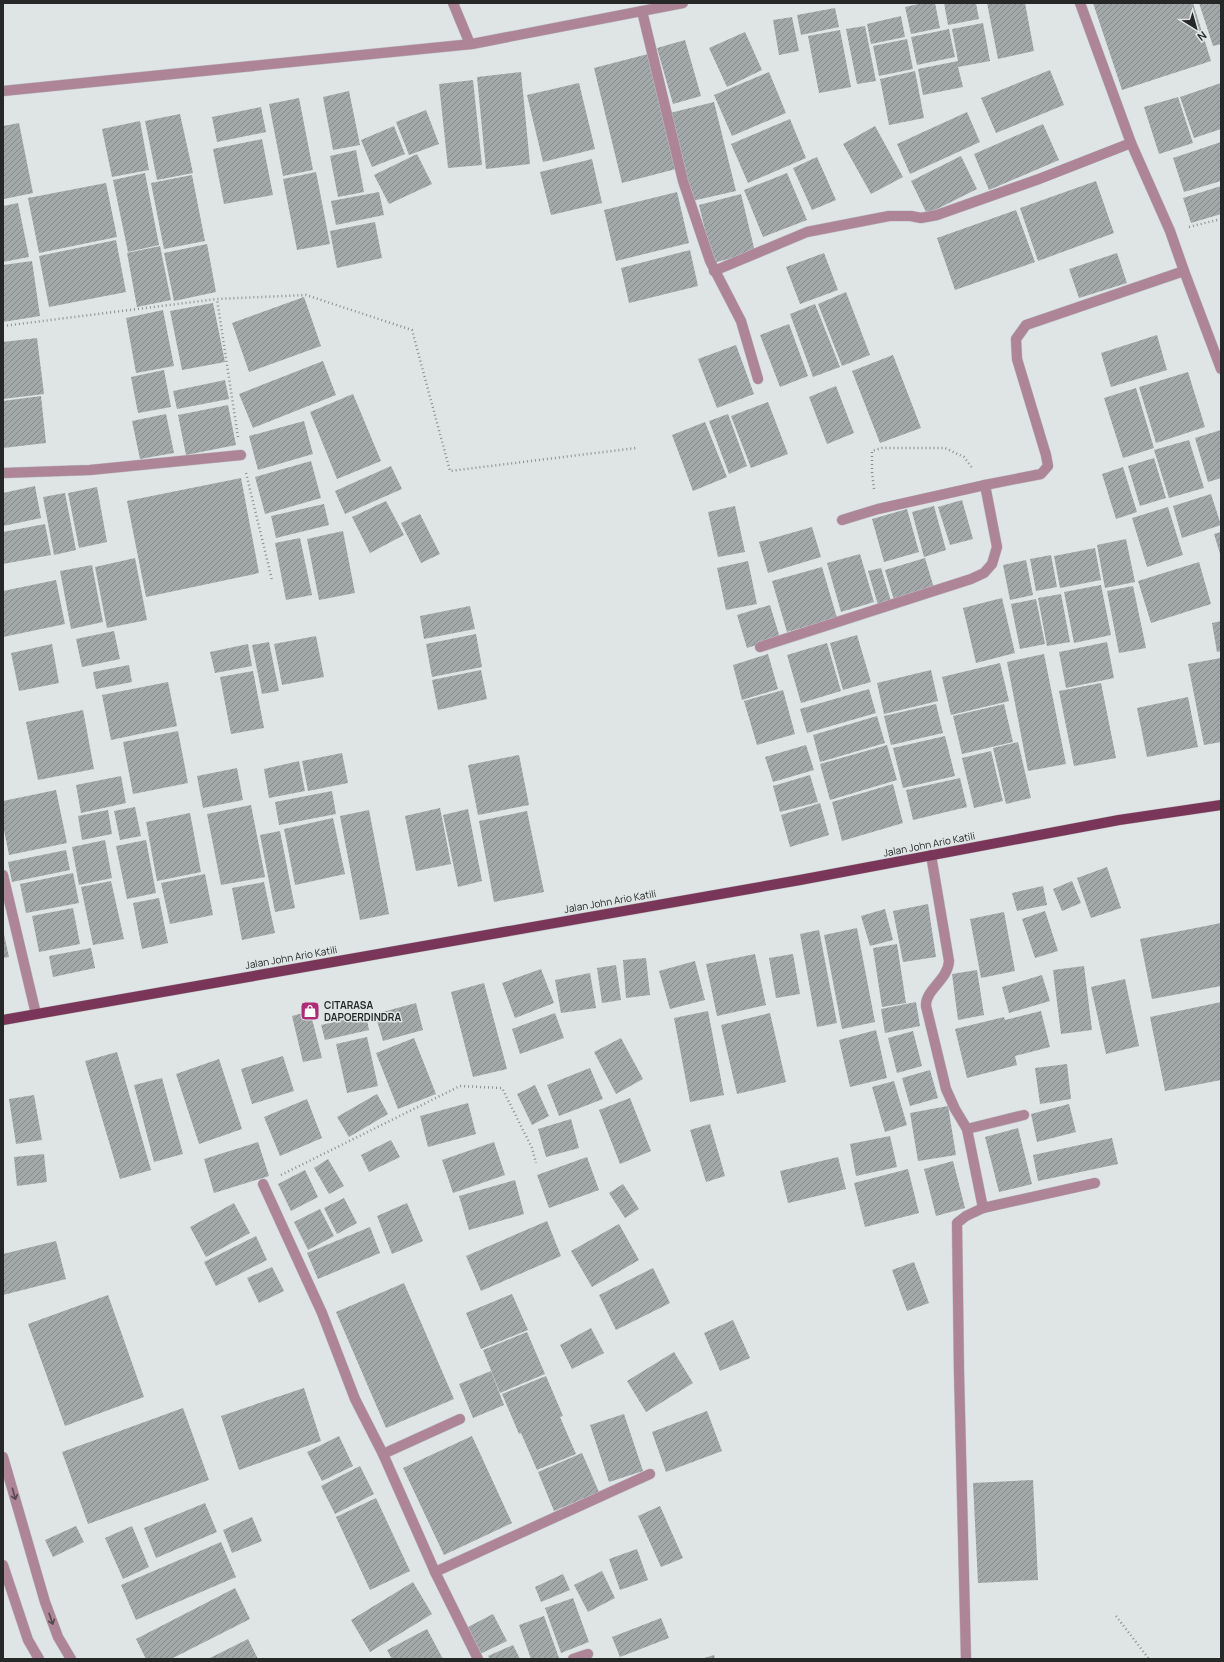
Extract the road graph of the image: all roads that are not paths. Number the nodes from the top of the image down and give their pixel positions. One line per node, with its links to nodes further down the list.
1 (453, 3): 5 (street)
2 (683, 3): 4 (street)
3 (1080, 3): 7 (street)
4 (642, 11): 5 (street); 8 (street)
5 (470, 44): 6 (street)
6 (3, 91)
7 (1131, 143): 8 (street); 9 (street)
8 (714, 271): 11 (street)
9 (1184, 271): 10 (street); 14 (street)
10 (1221, 369)
11 (758, 379)
12 (241, 455): 13 (street)
13 (3, 473)
14 (985, 485): 15 (street); 16 (street)
15 (842, 520)
16 (760, 648)
17 (1221, 804): 18 (main road, Jalan John Ario Katili)
18 (931, 855): 20 (main road, Jalan John Ario Katili); 23 (street)
19 (3, 875): 20 (street)
20 (36, 1014): 21 (main road, Jalan John Ario Katili)
21 (3, 1020)
22 (1024, 1115): 23 (street)
23 (968, 1129): 26 (street)
24 (1095, 1183): 26 (street)
25 (263, 1184): 28 (street)
26 (983, 1208): 38 (street)
27 (460, 1419): 28 (street)
28 (382, 1454): 32 (street)
29 (3, 1457): 35 (street, one-way to 35)
30 (650, 1474): 32 (street)
31 (3, 1565): 34 (street)
32 (435, 1572): 36 (street)
33 (588, 1654): 37 (street)
34 (39, 1659)
35 (71, 1659)
36 (478, 1659)
37 (573, 1659)
38 (966, 1659)

